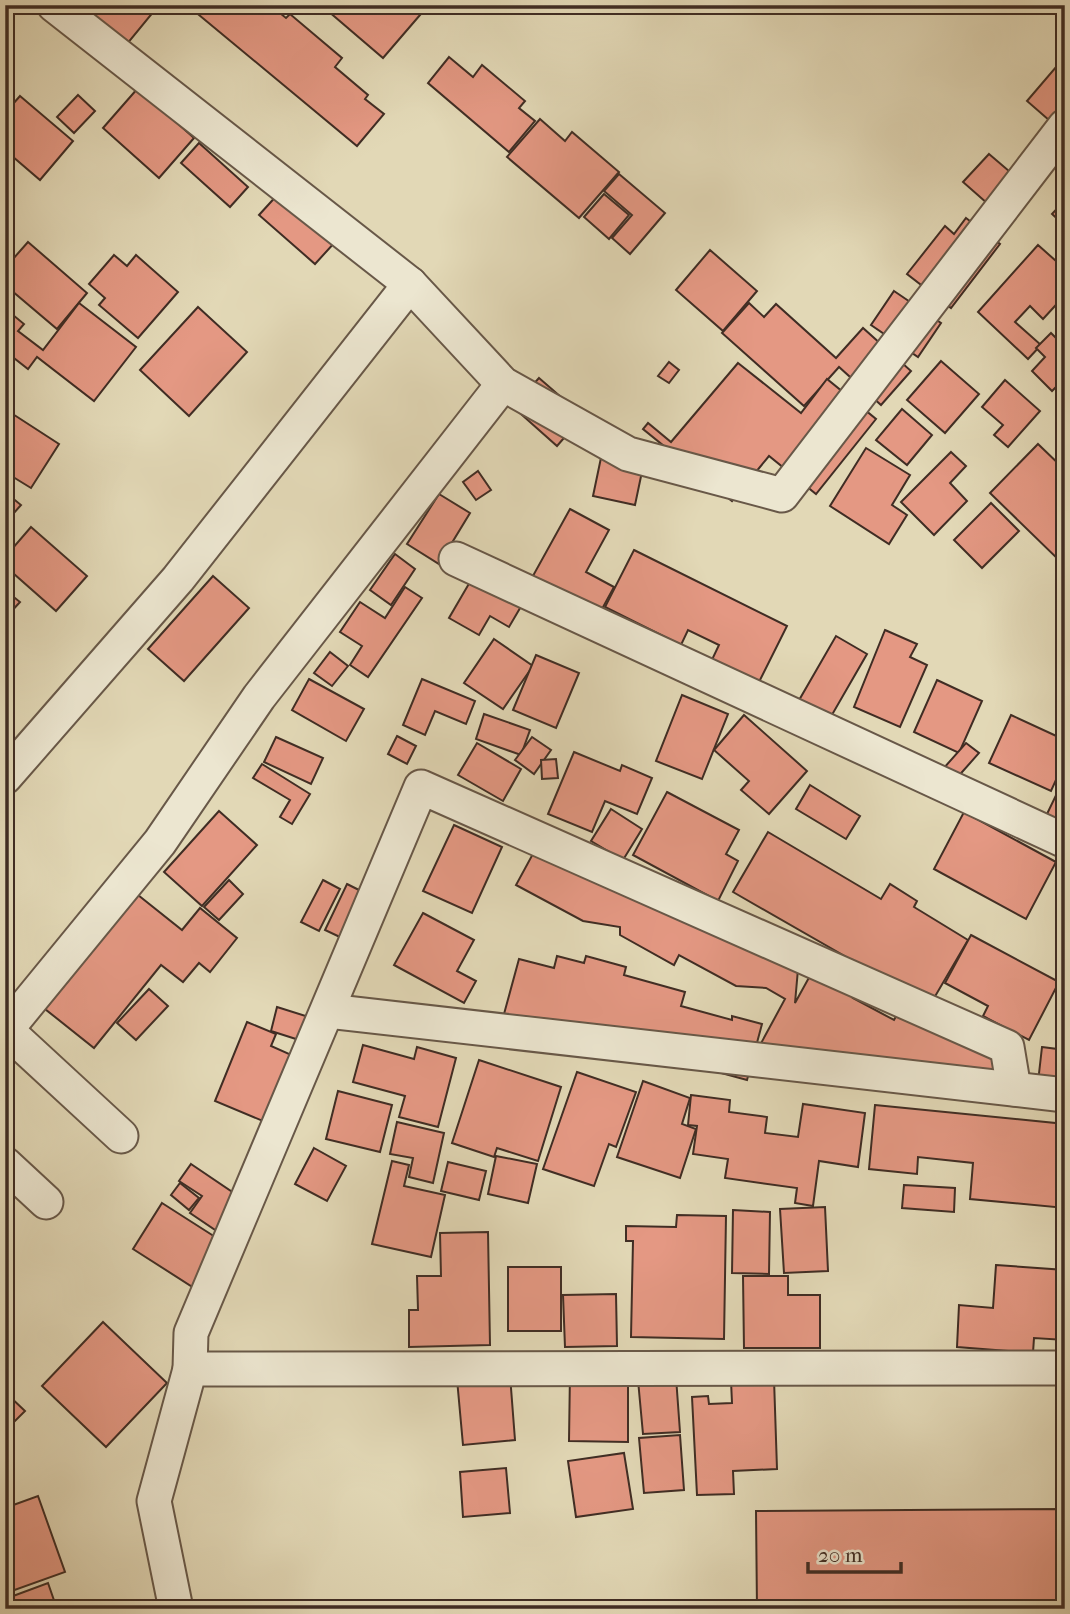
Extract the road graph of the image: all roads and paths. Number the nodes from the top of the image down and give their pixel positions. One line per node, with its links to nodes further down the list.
1 (54, 5): 4 (street)
2 (1065, 126): 3 (street)
3 (1054, 165): 5 (street)
4 (410, 284): 5 (street); 7 (street)
5 (503, 384): 10 (street)
6 (456, 559): 8 (street)
7 (5, 777)
8 (1065, 841)
9 (328, 1011): 11 (street); 11 (street); 17 (street)
10 (6, 1029): 13 (street)
11 (1014, 1089): 12 (street)
12 (1065, 1095)
13 (121, 1136)
14 (5, 1164): 15 (street)
15 (46, 1202)
16 (1065, 1368): 17 (street)
17 (190, 1369): 18 (street)
18 (176, 1609)

